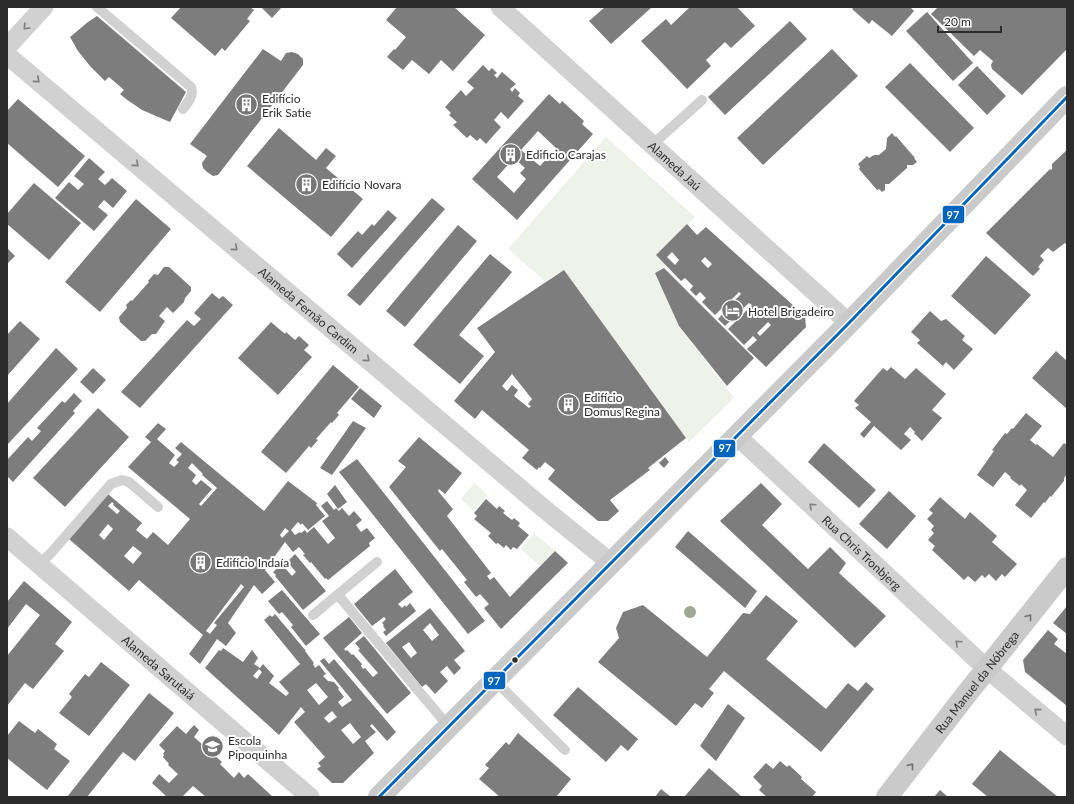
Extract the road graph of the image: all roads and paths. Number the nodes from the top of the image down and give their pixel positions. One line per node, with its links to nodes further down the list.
1 (44, 7): 4 (street, one-way to 4)
2 (97, 7): 8 (lane)
3 (500, 7): 9 (street, Alameda Jaú)
4 (7, 47)
5 (7, 55): 16 (street, Alameda Fernão Cardim, one-way to 16)
6 (1067, 97): 10 (main road)
7 (702, 100): 9 (lane)
8 (183, 109)
9 (652, 145): 10 (street, Alameda Jaú)
10 (849, 324): 11 (main road)
11 (737, 436): 16 (main road); 20 (street, Rua Chris Tronbjerg, one-way to 11)
12 (158, 508): 15 (lane)
13 (7, 537): 15 (street, Alameda Sarutaiá)
14 (377, 562): 18 (lane)
15 (39, 564): 25 (street, Alameda Sarutaiá)
16 (611, 564): 21 (main road)
17 (1067, 568): 20 (main road, Rua Manuel da Nóbrega, one-way to 17)
18 (338, 595): 19 (lane); 22 (lane)
19 (313, 615)
20 (987, 669): 23 (street, Rua Chris Tronbjerg, one-way to 20); 27 (main road, Rua Manuel da Nóbrega, one-way to 20)
21 (495, 681): 22 (main road); 24 (lane)
22 (449, 727): 26 (main road)
23 (1067, 736)
24 (565, 750)
25 (310, 797)
26 (379, 797)
27 (888, 797)

